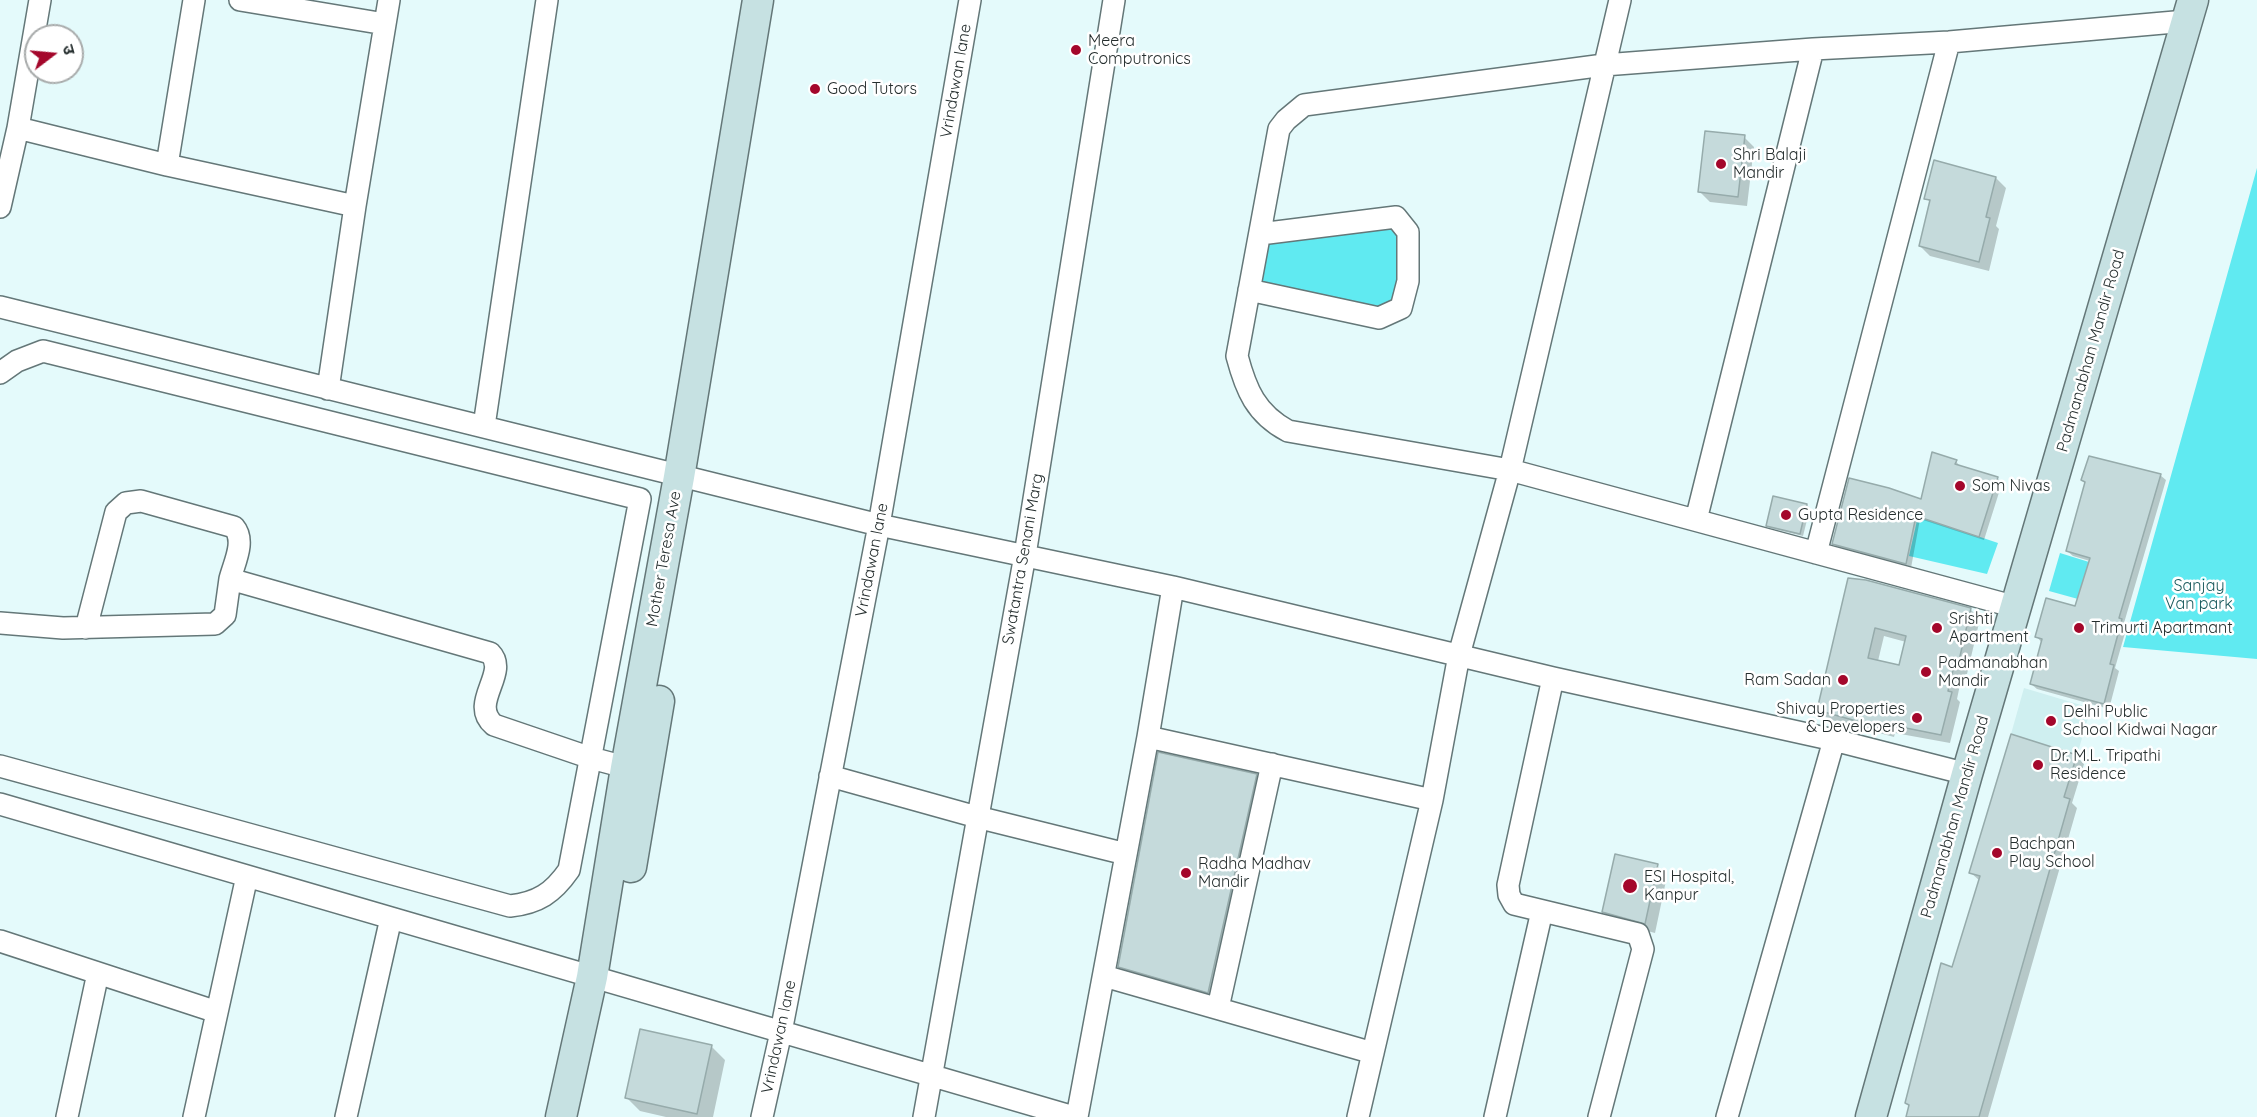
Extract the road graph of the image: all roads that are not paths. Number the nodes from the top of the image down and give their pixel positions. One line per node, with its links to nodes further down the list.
1 (40, 0): 16 (street)
2 (194, 0): 17 (street)
3 (240, 0): 12 (street)
4 (389, 0): 12 (street)
5 (547, 0): 25 (street)
6 (758, 0): 27 (street, Mother Teresa Ave)
7 (778, 0): 27 (street)
8 (970, 0): 29 (street, Vrindawan lane)
9 (1114, 0): 31 (street, Swatantra Senani Marg)
10 (1620, 0): 15 (street)
11 (2190, 11): 13 (street); 34 (street, Padmanabhan Mandir Road)
12 (385, 24): 18 (street)
13 (1949, 42): 14 (street); 30 (street)
14 (1813, 49): 15 (street); 28 (street)
15 (1605, 65): 20 (street); 26 (street)
16 (18, 128): 17 (street); 19 (street)
17 (167, 165): 18 (street)
18 (355, 206): 24 (street)
19 (0, 207)
20 (1260, 234): 21 (street); 21 (street)
21 (1249, 290): 26 (street)
22 (0, 307): 24 (street)
23 (0, 373): 41 (street)
24 (328, 389): 25 (street)
25 (484, 426): 27 (street)
26 (1510, 470): 28 (street); 37 (street)
27 (688, 479): 29 (street); 44 (street)
28 (1696, 520): 30 (street)
29 (879, 525): 31 (street); 46 (street, Vrindawan lane)
30 (1816, 553): 34 (street)
31 (1024, 555): 33 (street); 49 (street, Swatantra Senani Marg)
32 (230, 579): 36 (street); 36 (street); 41 (street)
33 (1173, 587): 37 (street); 39 (street)
34 (2016, 607): 45 (street, Padmanabhan Mandir Road)
35 (0, 623): 36 (street)
36 (86, 628)
37 (1459, 655): 38 (street); 47 (street)
38 (1553, 678): 40 (street); 52 (street)
39 (1148, 737): 42 (street); 50 (street)
40 (1834, 740): 45 (street); 74 (street)
41 (591, 758): 43 (street); 44 (street)
42 (1272, 764): 47 (street); 58 (street)
43 (0, 766)
44 (637, 770): 57 (street)
45 (1967, 774): 75 (street, Padmanabhan Mandir Road)
46 (830, 776): 49 (street); 60 (street, Vrindawan lane)
47 (1432, 800): 61 (street)
48 (0, 804): 51 (street)
49 (977, 818): 50 (street); 62 (street, Swatantra Senani Marg)
50 (1126, 854): 56 (street)
51 (247, 876): 53 (street); 59 (street)
52 (1542, 911): 72 (street); 73 (street)
53 (391, 918): 57 (street); 65 (street)
54 (0, 941): 55 (street)
55 (98, 973): 59 (street); 63 (street)
56 (1104, 975): 58 (street); 70 (street)
57 (602, 980): 60 (street); 66 (street); 67 (street)
58 (1218, 1008): 61 (street)
59 (217, 1012): 64 (street)
60 (781, 1032): 62 (street); 68 (street, Vrindawan lane)
61 (1373, 1053): 71 (street)
62 (932, 1076): 69 (street, Swatantra Senani Marg); 70 (street)
63 (67, 1117)
64 (194, 1117)
65 (346, 1117)
66 (561, 1117)
67 (581, 1117)
68 (762, 1117)
69 (924, 1117)
70 (1076, 1117)
71 (1358, 1117)
72 (1495, 1117)
73 (1599, 1117)
74 (1727, 1117)
75 (1871, 1117)

